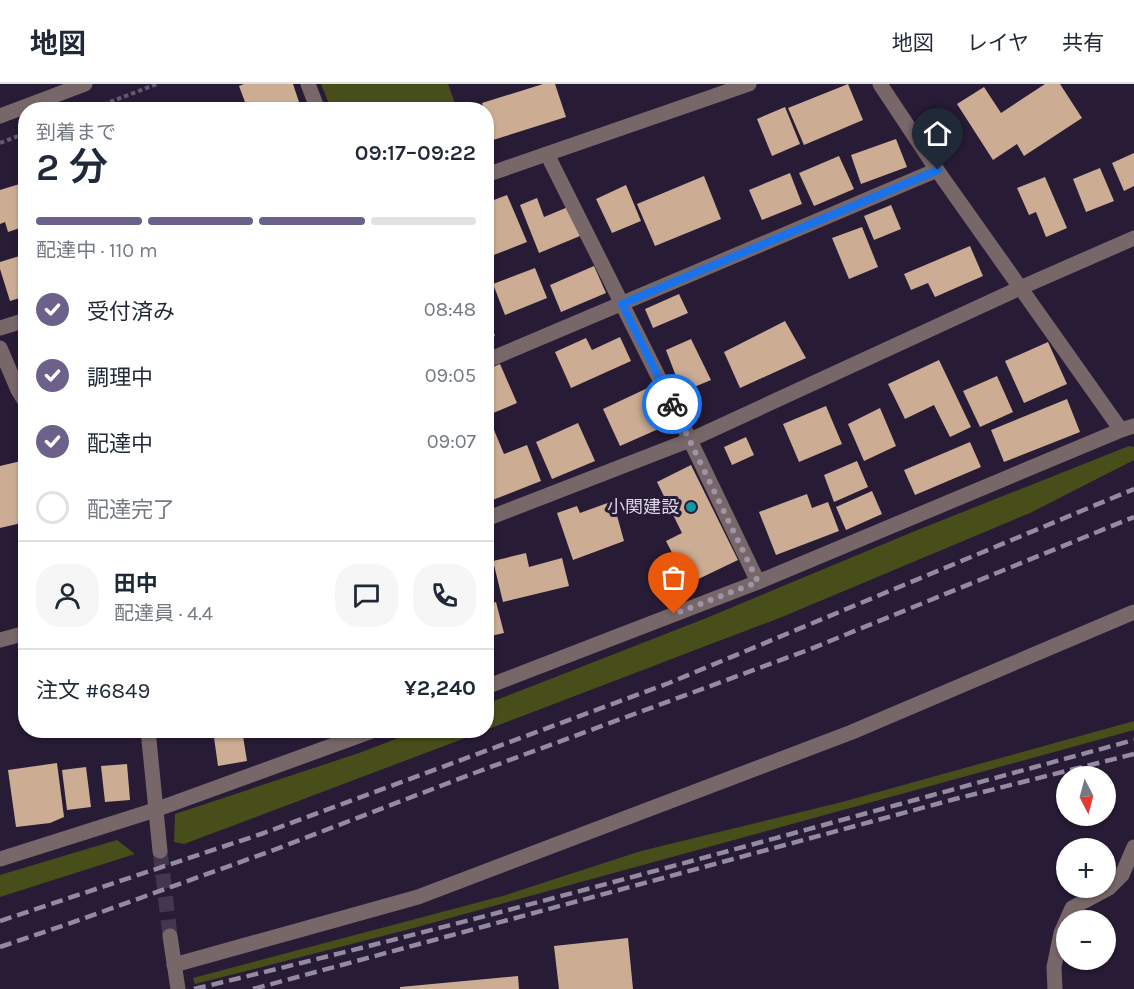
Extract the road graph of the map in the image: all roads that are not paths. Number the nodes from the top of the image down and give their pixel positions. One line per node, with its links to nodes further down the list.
1 (85, 84): 5 (street)
2 (308, 84): 6 (street)
3 (749, 84): 9 (street)
4 (880, 84): 10 (street)
5 (37, 102)
6 (315, 102)
7 (18, 109): 8 (street)
8 (0, 116)
9 (547, 154): 11 (street); 14 (street)
10 (938, 170): 13 (street); 14 (street)
11 (494, 172)
12 (1134, 238): 13 (street)
13 (1020, 288): 20 (street); 21 (street)
14 (622, 304): 18 (street); 21 (street)
15 (18, 322): 16 (street)
16 (0, 328)
17 (0, 348): 19 (street)
18 (494, 358)
19 (18, 390)
20 (1128, 428): 23 (street)
21 (690, 440): 22 (street); 23 (street)
22 (494, 516)
23 (758, 582): 27 (street)
24 (1134, 612): 35 (street)
25 (18, 635): 26 (street)
26 (0, 640)
27 (494, 684)
28 (149, 738): 30 (street)
29 (342, 738): 30 (street)
30 (155, 810): 32 (street); 33 (street)
31 (1134, 847): 37 (street)
32 (160, 851)
33 (0, 860)
34 (170, 936): 35 (street)
35 (174, 965): 36 (street)
36 (178, 989)
37 (1055, 989)

